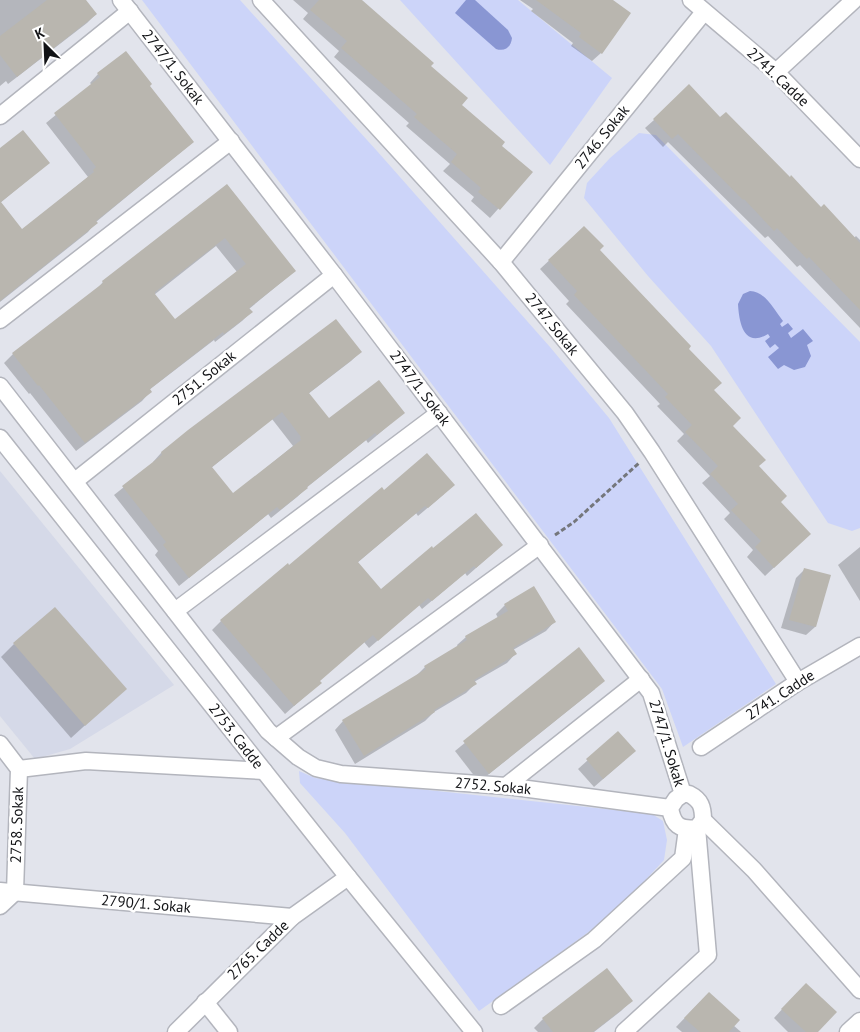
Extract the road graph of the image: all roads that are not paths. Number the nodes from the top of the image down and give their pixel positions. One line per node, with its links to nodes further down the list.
1 (260, 0): 10 (street, 2747. Sokak)
2 (691, 0): 5 (street, 2741. Cadde)
3 (854, 0): 6 (street)
4 (126, 6): 7 (street); 8 (street, 2747/1. Sokak)
5 (704, 12): 6 (street, 2741. Cadde); 10 (street, 2746. Sokak)
6 (776, 72): 9 (street, 2741. Cadde)
7 (0, 116)
8 (231, 141): 11 (street, 2747/1. Sokak); 12 (street)
9 (860, 159)
10 (501, 262): 21 (street, 2747. Sokak)
11 (334, 274): 14 (street, 2747/1. Sokak); 16 (street, 2751. Sokak)
12 (0, 320)
13 (0, 386): 16 (street, 2752. Sokak)
14 (439, 413): 17 (street, 2747/1. Sokak); 18 (street)
15 (0, 438): 26 (street, 2753. Cadde)
16 (75, 481): 18 (street, 2752. Sokak)
17 (540, 545): 20 (street, 2747/1. Sokak); 22 (street)
18 (175, 611): 22 (street, 2752. Sokak)
19 (860, 646): 21 (street, 2741. Cadde)
20 (641, 679): 27 (street); 28 (street, 2747/1. Sokak)
21 (798, 682): 24 (street, 2741. Cadde)
22 (276, 738): 27 (street, 2752. Sokak)
23 (0, 744): 25 (street, 2758. Sokak)
24 (701, 747)
25 (19, 769): 26 (street); 32 (street, 2758. Sokak)
26 (264, 771): 31 (street, 2753. Cadde)
27 (506, 786): 29 (street, 2752. Sokak)
28 (683, 794): 29 (street); 30 (street)
29 (670, 808): 30 (street)
30 (696, 825): 35 (street); 37 (street); 42 (street)
31 (348, 877): 34 (street, 2765. Cadde); 41 (street, 2753. Cadde)
32 (8, 892): 33 (street); 34 (street, 2790/1. Sokak)
33 (0, 906)
34 (292, 917): 36 (street, 2765. Cadde)
35 (860, 990)
36 (205, 1002): 39 (street, 2765. Cadde); 40 (street)
37 (501, 1006)
38 (860, 1021): 43 (street)
39 (176, 1032)
40 (229, 1032)
41 (474, 1032)
42 (624, 1032)
43 (848, 1032)

